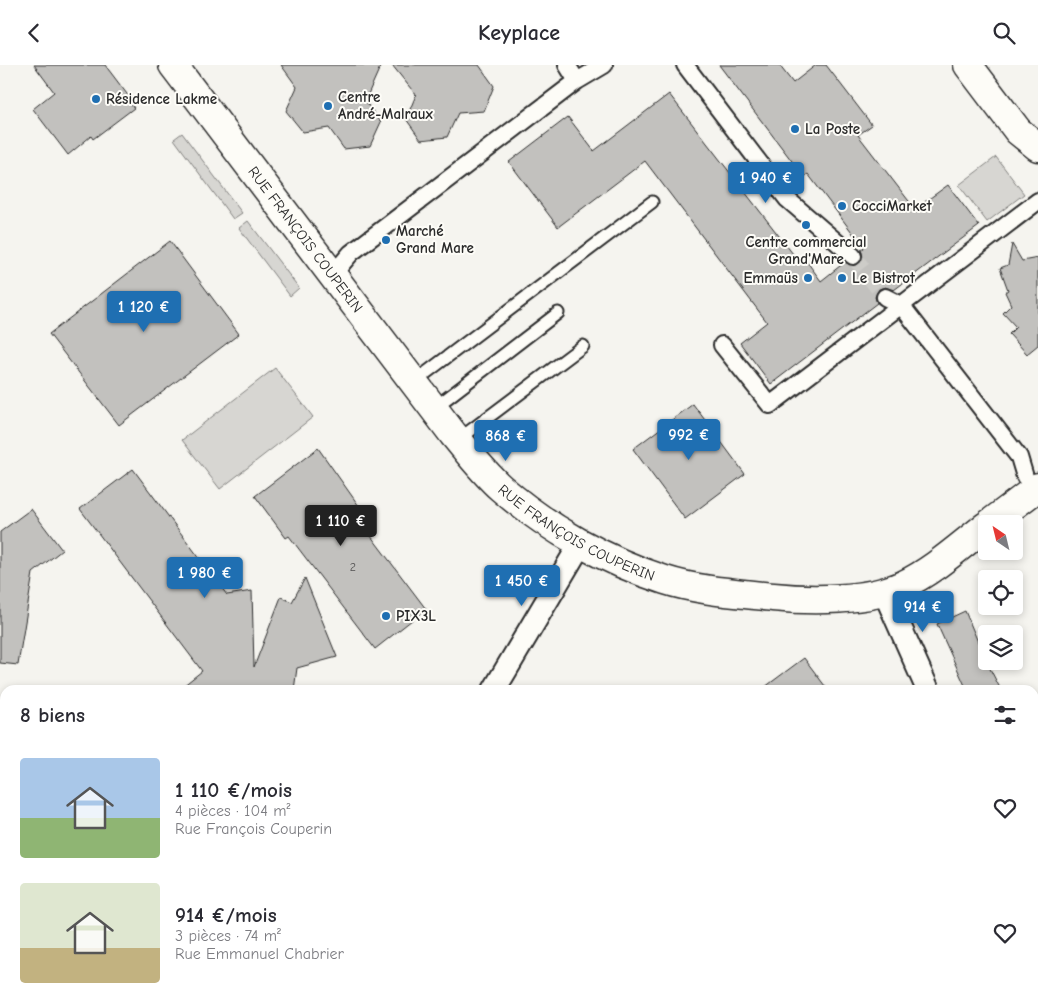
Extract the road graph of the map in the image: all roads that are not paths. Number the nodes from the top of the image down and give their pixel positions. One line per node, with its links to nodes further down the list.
1 (174, 65): 17 (street, RUE FRANÇOIS COUPERIN)
2 (568, 65): 6 (street)
3 (604, 65): 6 (street)
4 (684, 65): 10 (street)
5 (968, 65): 7 (street)
6 (577, 81): 11 (street)
7 (1038, 147)
8 (1038, 201): 13 (street)
9 (652, 202): 17 (lane)
10 (853, 256)
11 (340, 266)
12 (885, 297): 13 (street)
13 (901, 305): 15 (street); 20 (street)
14 (558, 313): 18 (lane)
15 (722, 345)
16 (584, 346): 19 (lane)
17 (414, 382): 18 (street, RUE FRANÇOIS COUPERIN)
18 (433, 409): 19 (street, RUE FRANÇOIS COUPERIN)
19 (458, 440): 23 (street, RUE FRANÇOIS COUPERIN)
20 (1031, 482): 21 (street, RUE FRANÇOIS COUPERIN)
21 (998, 515)
22 (978, 532): 24 (street, RUE FRANÇOIS COUPERIN)
23 (581, 543): 24 (street, RUE FRANÇOIS COUPERIN); 25 (street)
24 (884, 591): 26 (street)
25 (497, 685)
26 (926, 685)

